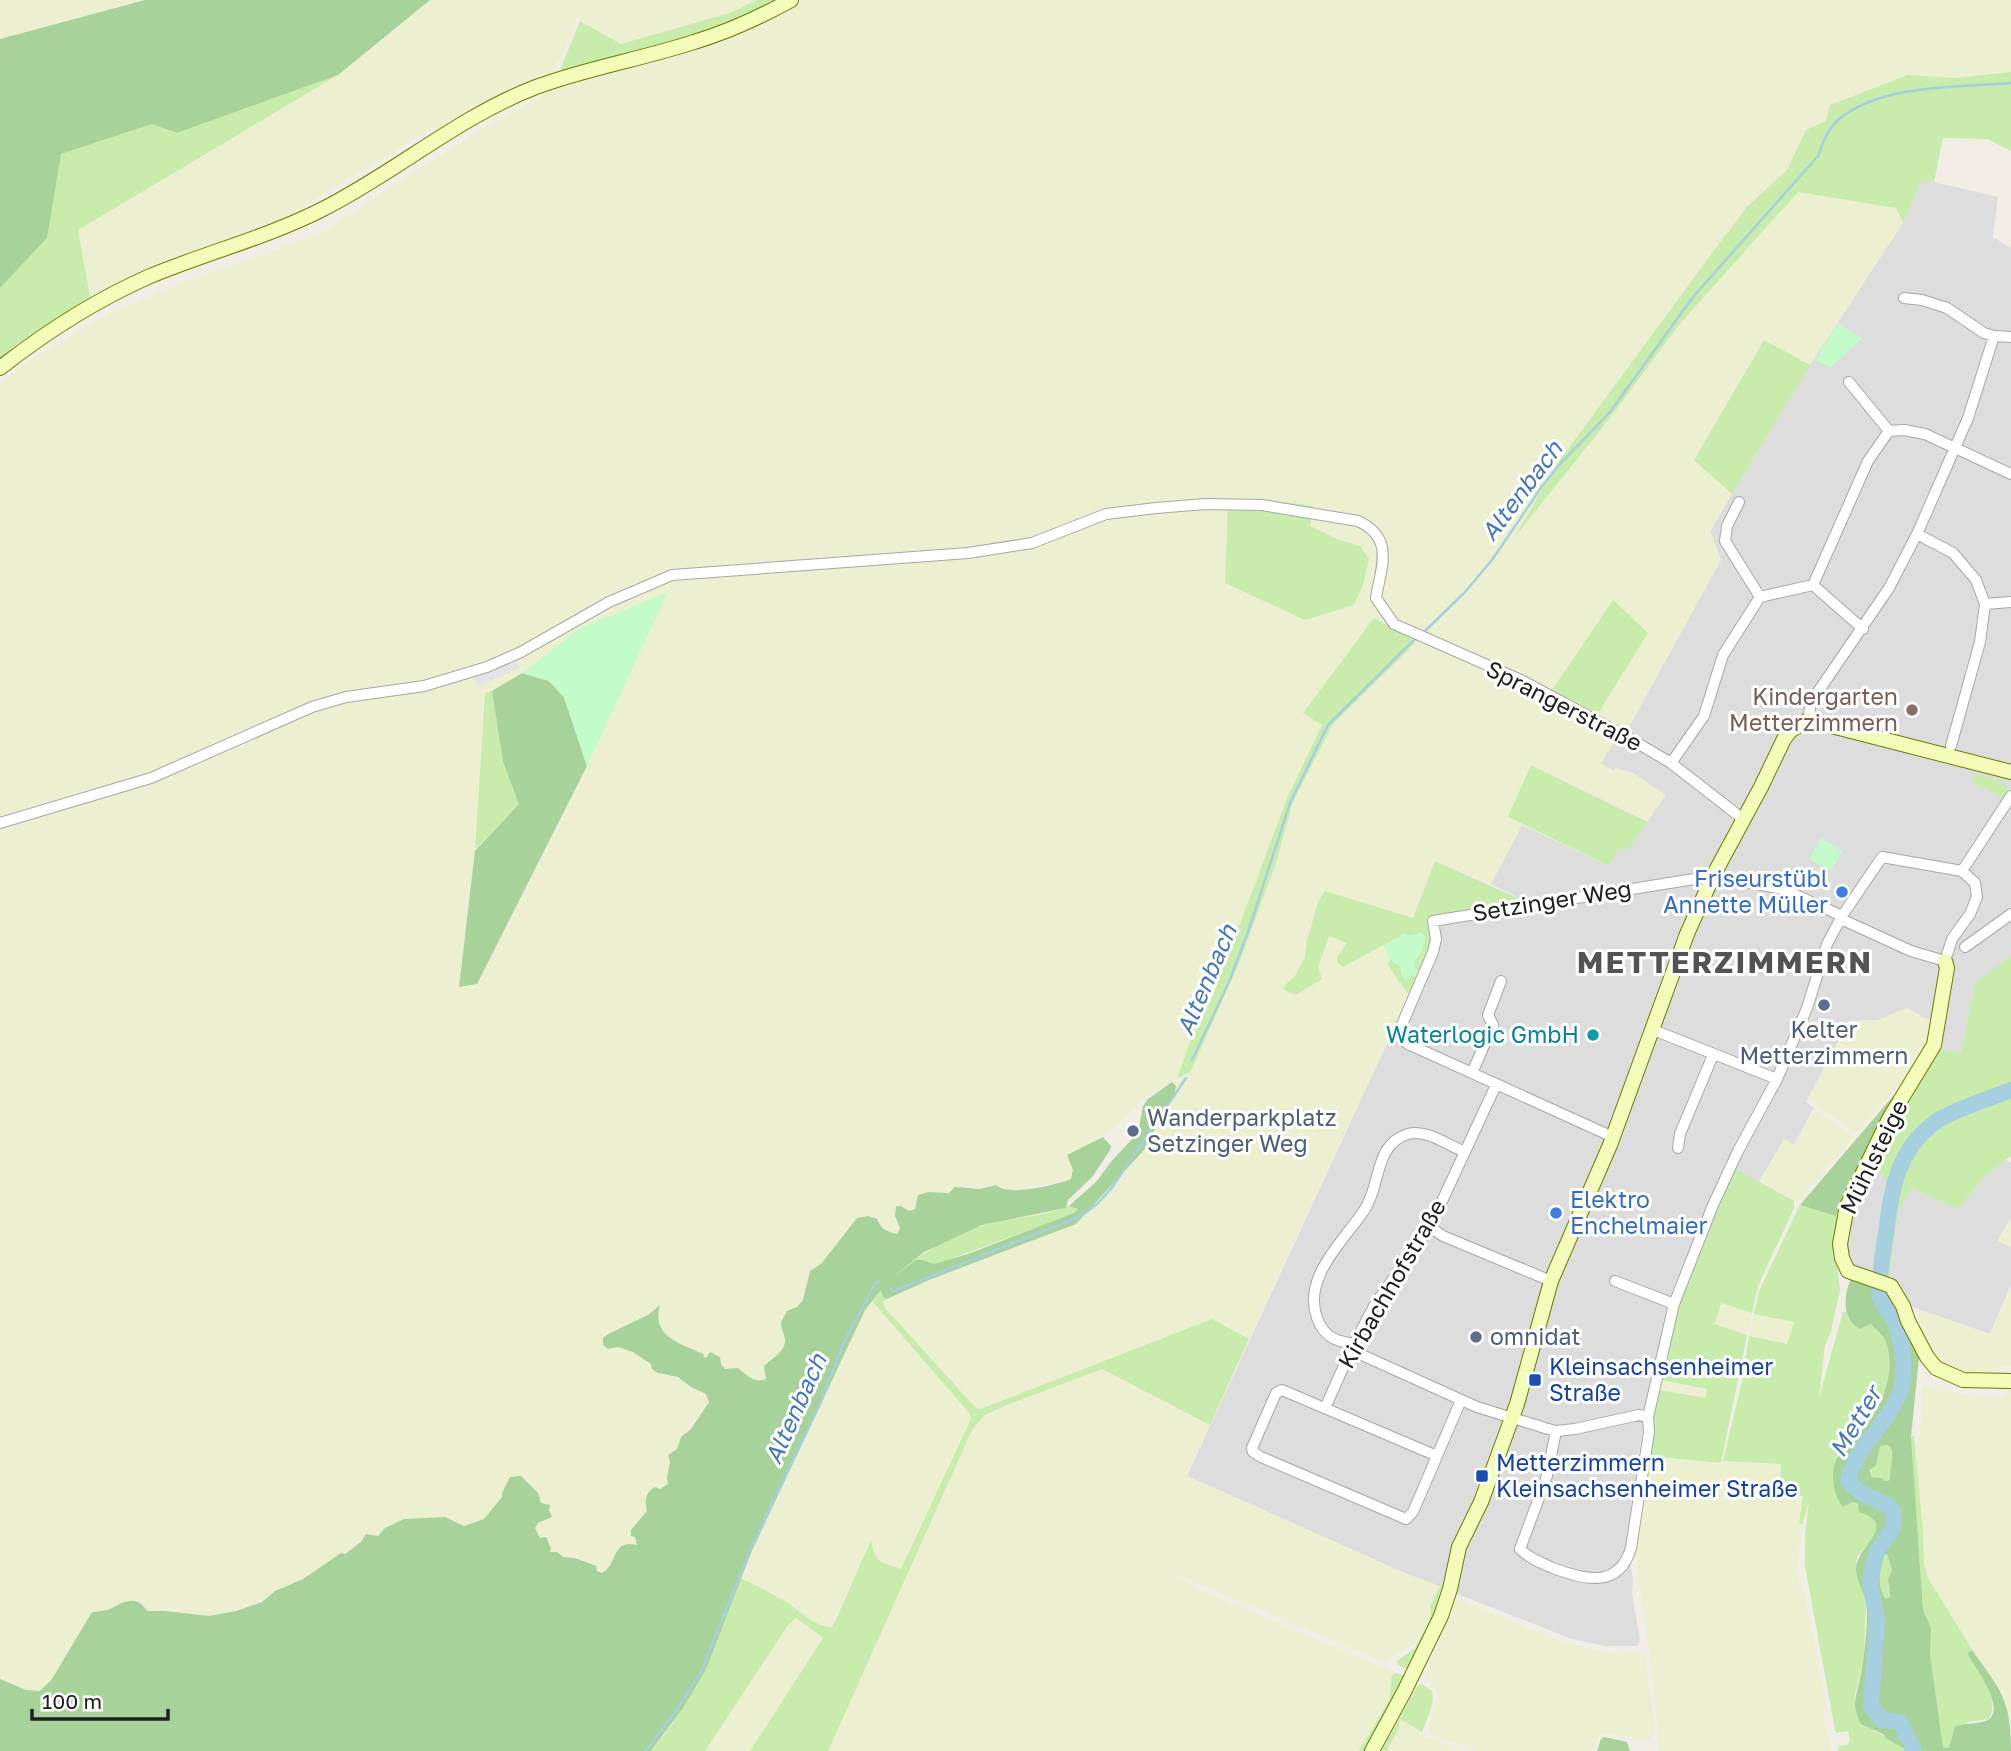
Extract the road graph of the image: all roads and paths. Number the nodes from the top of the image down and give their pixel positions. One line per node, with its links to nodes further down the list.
1 (791, 0): 5 (main road)
2 (1904, 298): 3 (street)
3 (1994, 336): 4 (street); 8 (street)
4 (2011, 337)
5 (0, 368)
6 (1849, 382): 7 (street)
7 (1889, 431): 8 (street); 12 (street)
8 (1955, 447): 9 (street); 11 (street)
9 (2011, 474)
10 (1739, 502): 13 (street)
11 (1917, 534): 15 (street); 16 (street)
12 (1813, 585): 13 (street); 16 (street)
13 (1760, 597): 19 (street)
14 (2011, 603): 15 (street)
15 (1985, 604): 18 (street)
16 (1863, 629): 17 (street)
17 (1808, 720): 20 (main road); 22 (main road)
18 (1951, 746)
19 (1671, 763): 22 (street, Sprangerstraße); 23 (street, Sprangerstraße)
20 (2011, 772)
21 (2011, 796): 24 (street)
22 (1743, 819): 25 (main road)
23 (0, 823)
24 (1962, 871): 27 (street); 29 (street)
25 (1713, 876): 27 (street); 31 (main road); 33 (street, Setzinger Weg)
26 (2011, 914): 28 (street)
27 (1841, 917): 29 (street); 34 (street)
28 (1965, 947)
29 (1945, 961): 44 (main road, Mühlsteige)
30 (1501, 981): 33 (street)
31 (1651, 1029): 32 (street); 36 (main road)
32 (1713, 1055): 34 (street); 37 (street)
33 (1472, 1073): 35 (street)
34 (1777, 1079): 42 (street)
35 (1496, 1085): 36 (street); 38 (street, Kirbachhofstraße)
36 (1613, 1137): 40 (main road)
37 (1678, 1148)
38 (1464, 1151): 39 (street, Kirbachhofstraße); 43 (street)
39 (1430, 1227): 40 (street); 43 (street, Kirbachhofstraße)
40 (1551, 1280): 47 (main road)
41 (1615, 1280): 42 (street)
42 (1674, 1304): 48 (street)
43 (1352, 1347): 45 (street); 46 (street, Kirbachhofstraße)
44 (2011, 1381)
45 (1461, 1400): 47 (street); 50 (street)
46 (1325, 1408): 50 (street); 50 (street)
47 (1512, 1417): 49 (street); 51 (main road)
48 (1648, 1418): 49 (street); 49 (street)
49 (1556, 1431)
50 (1437, 1456)
51 (1372, 1751)

